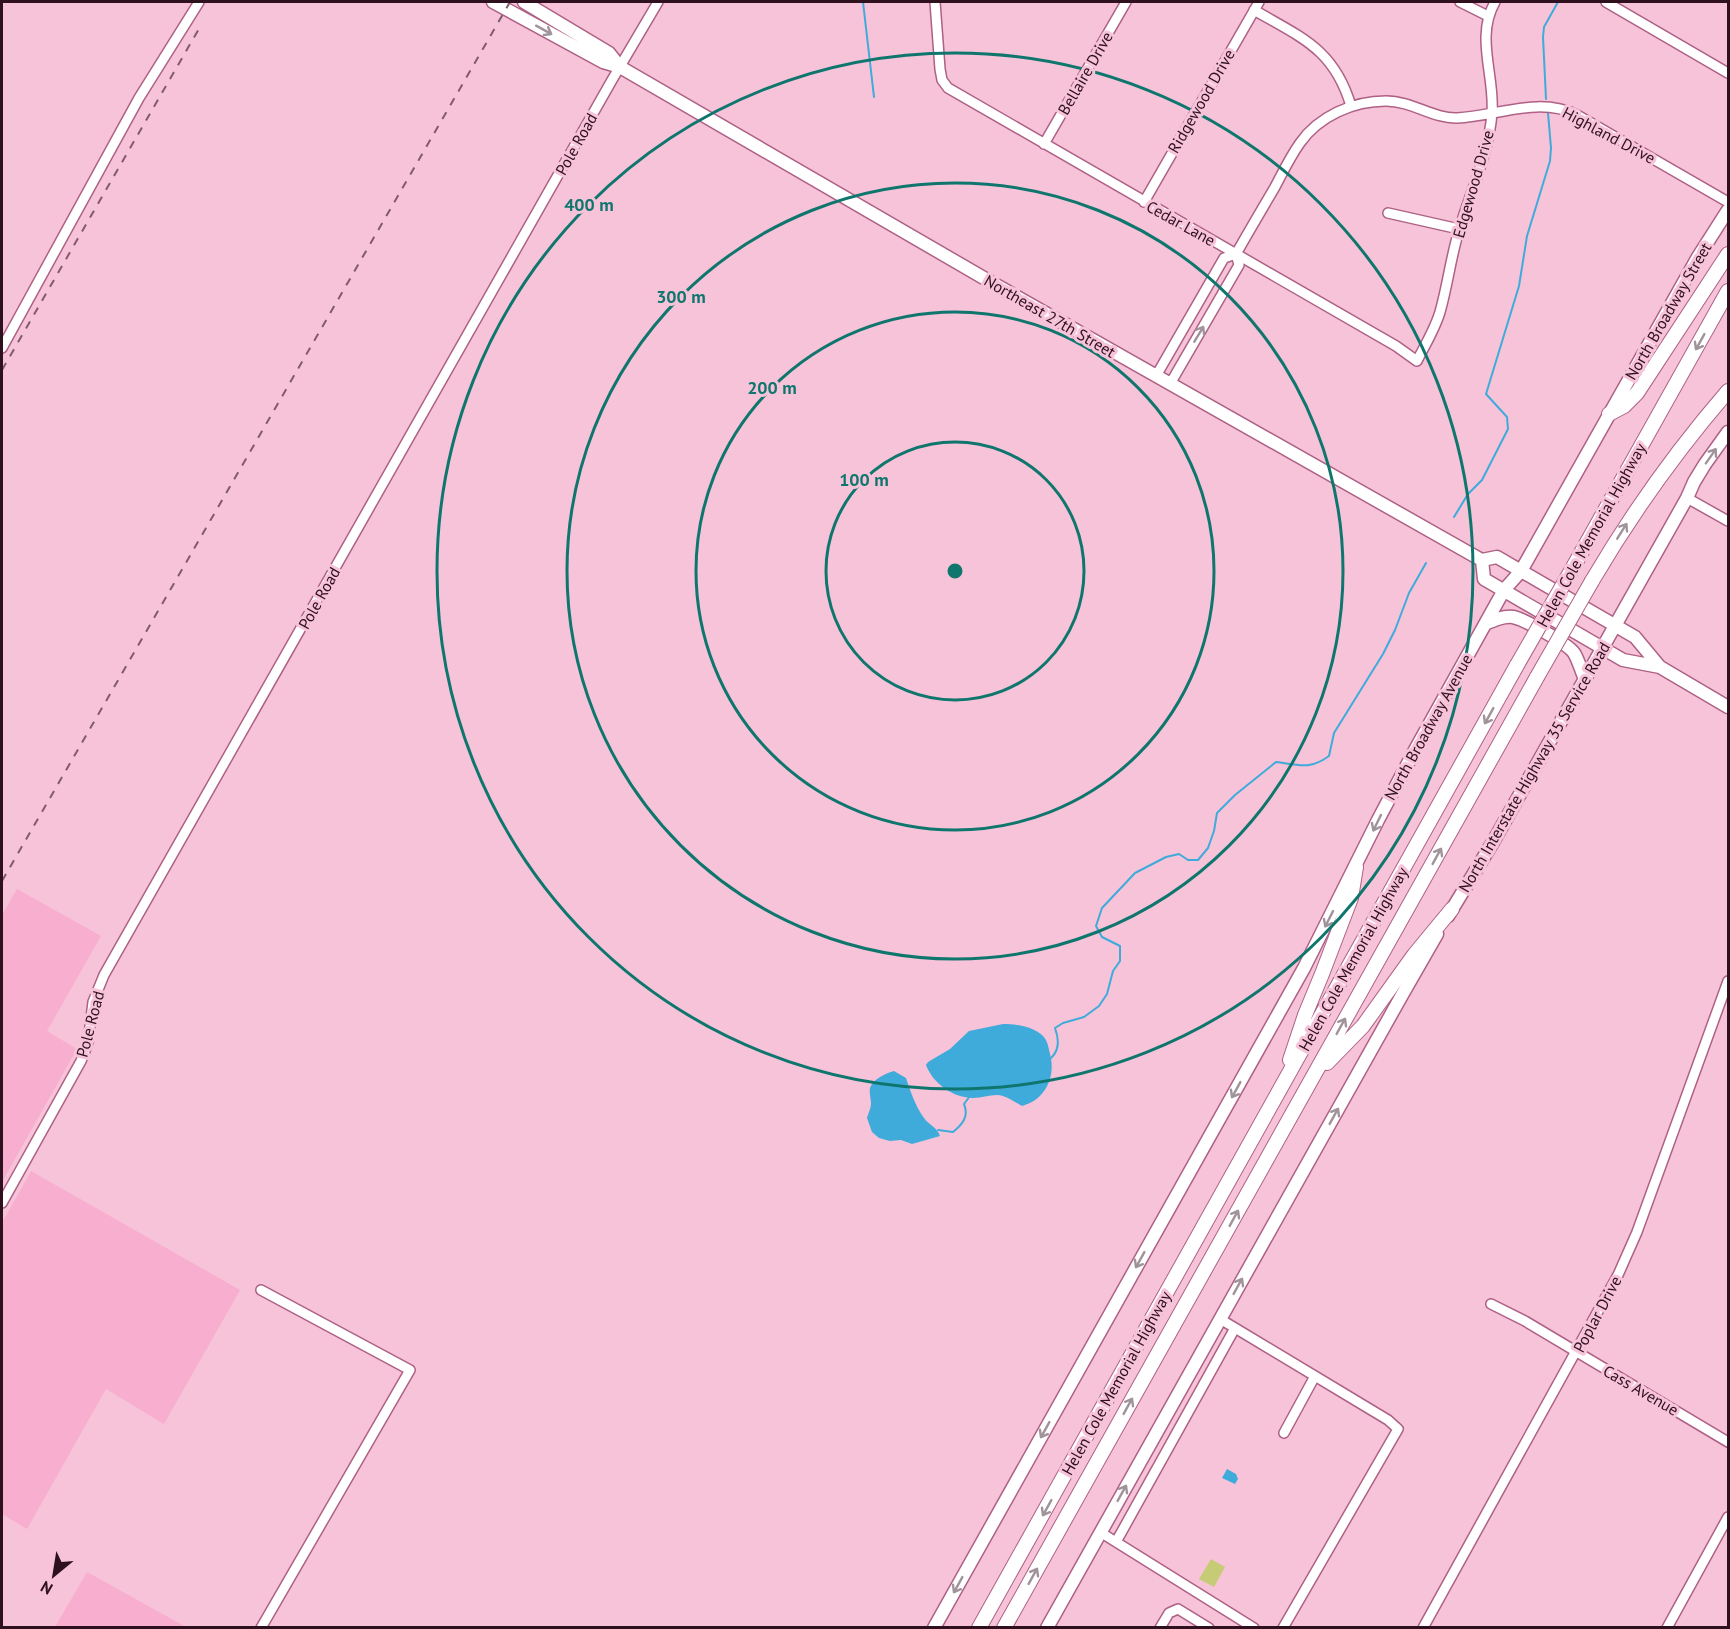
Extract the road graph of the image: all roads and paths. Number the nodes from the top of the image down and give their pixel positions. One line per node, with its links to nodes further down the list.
1 (199, 2): 25 (street)
2 (493, 2): 12 (main road, Northeast 27th Street, one-way to 12)
3 (524, 2): 12 (main road, Northeast 27th Street)
4 (658, 2): 12 (street, Pole Road)
5 (935, 2): 16 (street, Cedar Lane)
6 (1126, 2): 16 (street, Bellaire Drive)
7 (1460, 2): 11 (street)
8 (1495, 2): 11 (street, Edgewood Drive)
9 (1606, 2): 13 (street)
10 (1257, 6): 14 (street); 17 (street, Ridgewood Drive)
11 (1488, 16): 15 (street, Edgewood Drive)
12 (620, 67): 27 (main road, Northeast 27th Street); 50 (street, Pole Road)
13 (1728, 73)
14 (1351, 106): 15 (street, Highland Drive); 22 (street, Highland Drive)
15 (1492, 112): 18 (street, Highland Drive); 21 (street, Edgewood Drive)
16 (1044, 144): 17 (street, Cedar Lane)
17 (1144, 201): 22 (street, Cedar Lane)
18 (1728, 202)
19 (1728, 210): 32 (main road, North Broadway Street)
20 (1388, 213): 21 (street)
21 (1459, 229): 26 (street, Edgewood Drive)
22 (1236, 254): 26 (street, Cedar Lane); 27 (street, Highland Drive); 28 (street, Highland Drive, one-way to 22)
23 (1728, 254): 32 (highway)
24 (1728, 291): 49 (highway, Helen Cole Memorial Highway, one-way to 49, bridge)
25 (2, 348)
26 (1417, 361)
27 (1156, 376): 28 (main road, Northeast 27th Street)
28 (1170, 384): 36 (main road, Northeast 27th Street)
29 (1728, 391): 31 (highway, Helen Cole Memorial Highway)
30 (1728, 398): 31 (highway)
31 (1711, 410): 48 (highway, Helen Cole Memorial Highway, one-way to 31, bridge)
32 (1609, 414): 37 (main road)
33 (1728, 432): 34 (main road, North Interstate Highway 35 Service Road, one-way to 33)
34 (1687, 498): 35 (street); 40 (main road, North Interstate Highway 35 Service Road)
35 (1728, 521)
36 (1482, 560): 37 (main road, Northeast 27th Street); 38 (main road)
37 (1521, 571): 38 (main road, North Broadway Avenue); 40 (main road, Northeast 27th Street)
38 (1504, 590): 39 (main road, North Broadway Avenue); 41 (main road)
39 (1485, 624): 43 (main road); 45 (main road, North Broadway Avenue, one-way to 45)
40 (1616, 625): 41 (main road, North Interstate Highway 35 Service Road); 42 (main road, Northeast 27th Street)
41 (1603, 648): 42 (main road); 43 (main road, North Interstate Highway 35 Service Road)
42 (1660, 668): 44 (main road)
43 (1585, 679): 46 (main road, North Interstate Highway 35 Service Road)
44 (1728, 707)
45 (1356, 867): 49 (highway); 63 (main road, North Broadway Avenue, one-way to 63)
46 (1452, 909): 48 (highway); 53 (main road, North Interstate Highway 35 Service Road, one-way to 46)
47 (1728, 981): 55 (street, Poplar Drive)
48 (1313, 1077): 65 (highway, Helen Cole Memorial Highway, one-way to 48)
49 (1280, 1090): 64 (highway, Helen Cole Memorial Highway, one-way to 64)
50 (2, 1203)
51 (261, 1290): 62 (street)
52 (1491, 1304): 55 (street, Cass Avenue)
53 (1220, 1319): 54 (street); 60 (main road, North Interstate Highway 35 Service Road, one-way to 53)
54 (1235, 1328): 56 (street); 61 (street)
55 (1576, 1352): 58 (street, Cass Avenue); 71 (street, Poplar Drive)
56 (1316, 1376): 57 (street); 70 (street)
57 (1284, 1433)
58 (1728, 1442)
59 (1728, 1517): 72 (street)
60 (1100, 1532): 61 (street); 66 (main road, North Interstate Highway 35 Service Road)
61 (1116, 1542): 69 (street)
62 (261, 1628)
63 (934, 1628)
64 (979, 1628)
65 (1004, 1628)
66 (1047, 1628)
67 (1160, 1628): 68 (street)
68 (1209, 1628)
69 (1254, 1628)
70 (1283, 1628)
71 (1423, 1628)
72 (1667, 1628)

